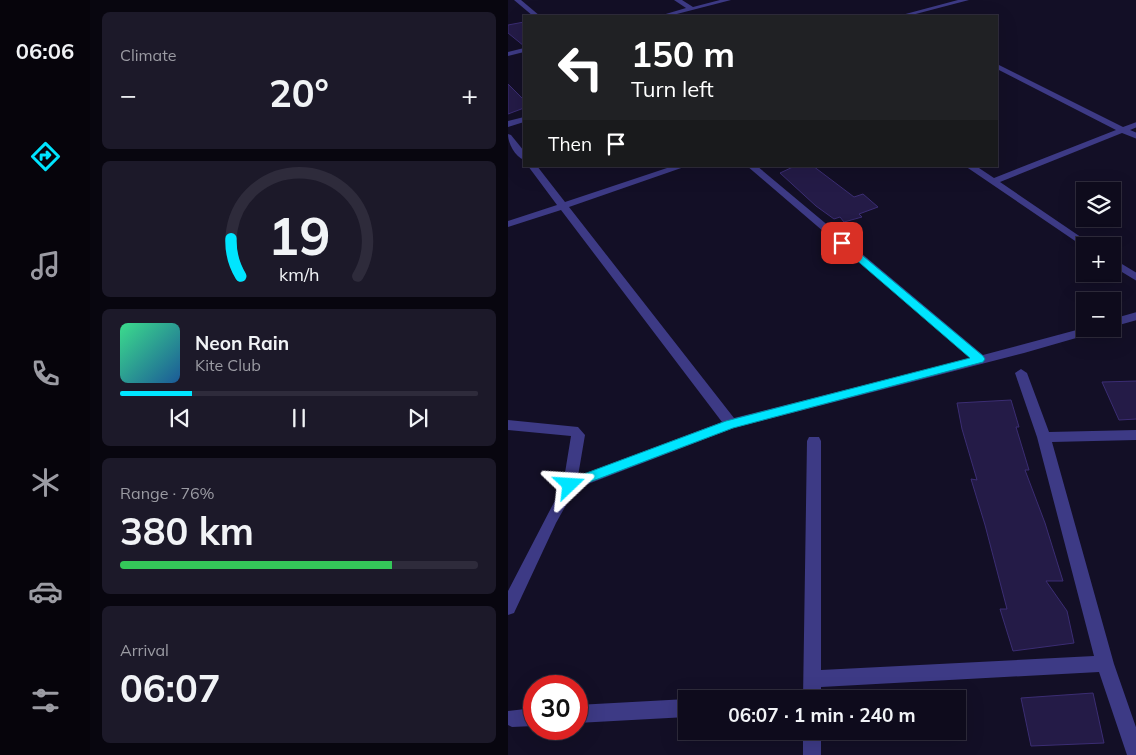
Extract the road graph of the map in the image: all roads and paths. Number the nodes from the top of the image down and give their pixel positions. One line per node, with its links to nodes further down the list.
1 (518, 0): 5 (street); 7 (street)
2 (677, 0): 6 (street)
3 (728, 0): 6 (street)
4 (966, 0): 9 (street)
5 (508, 2)
6 (692, 9): 8 (street)
7 (536, 15)
8 (666, 15)
9 (905, 15)
10 (523, 50): 11 (street)
11 (508, 54)
12 (998, 67): 16 (street)
13 (523, 120): 14 (street)
14 (508, 124)
15 (1136, 124): 16 (street)
16 (1121, 129): 18 (street); 24 (street)
17 (508, 137): 19 (street)
18 (1136, 137)
19 (523, 156)
20 (533, 167): 25 (street)
21 (680, 167): 25 (street)
22 (752, 167): 33 (street)
23 (971, 167): 24 (street)
24 (994, 182): 27 (street)
25 (563, 204): 26 (street); 35 (street)
26 (508, 224)
27 (1076, 237)
28 (1121, 267): 29 (street)
29 (1136, 278)
30 (1136, 316): 31 (street)
31 (1121, 321)
32 (1076, 334): 33 (street)
33 (979, 359): 35 (street)
34 (1022, 373): 38 (street)
35 (731, 424): 40 (street)
36 (508, 425): 40 (street)
37 (1136, 435): 38 (street)
38 (1044, 437): 42 (street)
39 (814, 441): 43 (street)
40 (570, 485): 41 (street)
41 (508, 608)
42 (1105, 664): 43 (street); 51 (street)
43 (812, 679): 44 (street)
44 (812, 690)
45 (678, 708): 46 (street)
46 (588, 713)
47 (512, 718): 48 (street)
48 (523, 718)
49 (812, 740): 50 (street)
50 (812, 755)
51 (1136, 755)

